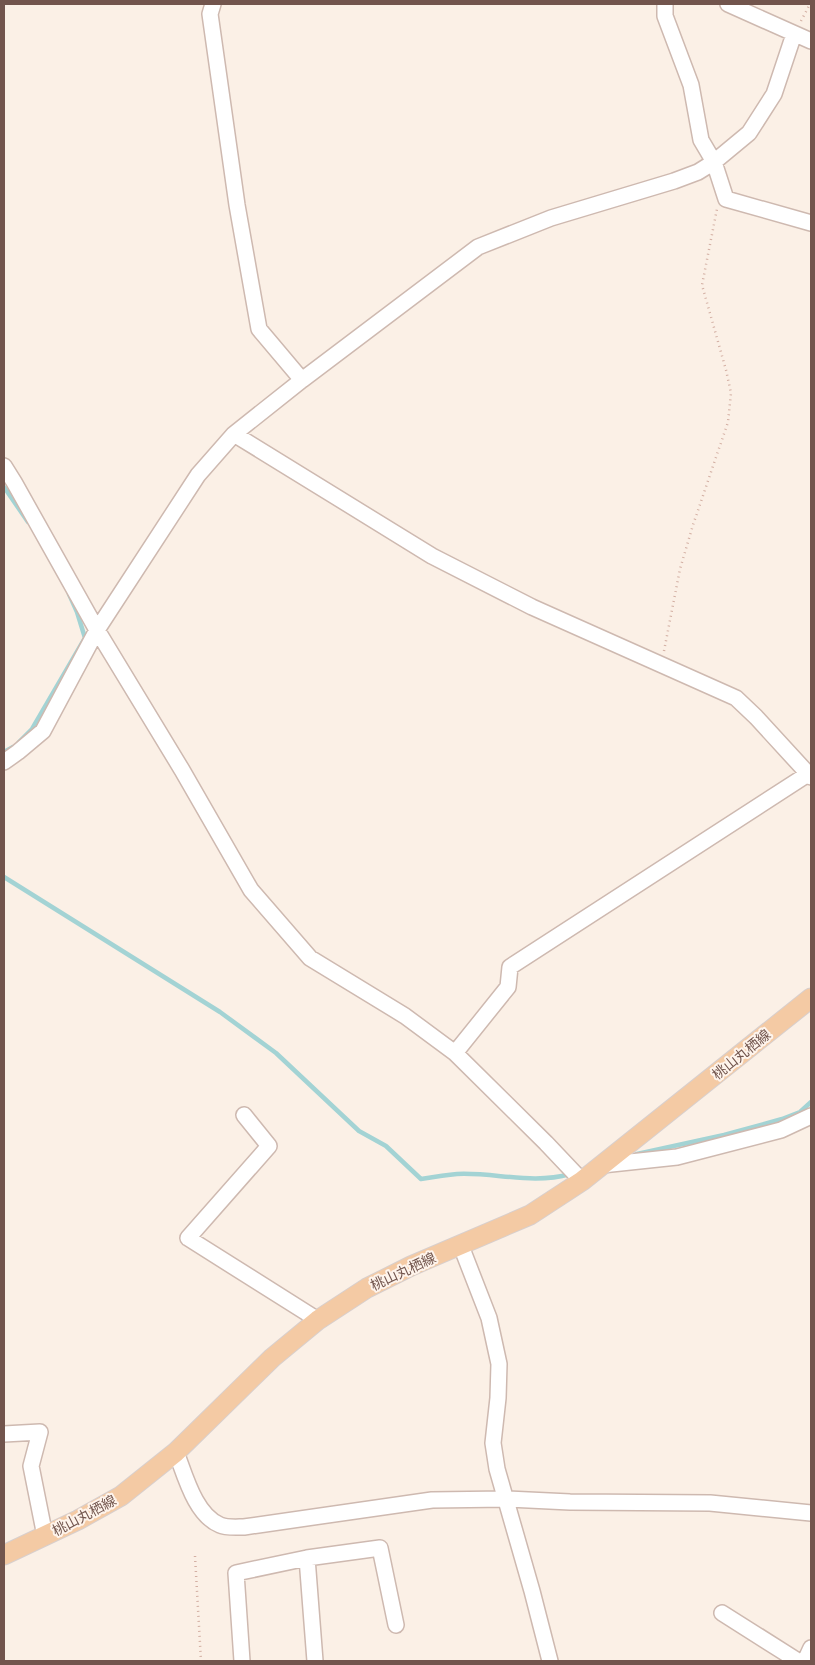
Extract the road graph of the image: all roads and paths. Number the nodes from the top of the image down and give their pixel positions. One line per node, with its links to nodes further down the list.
1 (213, 4): 10 (street)
2 (665, 4): 7 (street)
3 (728, 4): 5 (street)
4 (810, 4): 5 (path)
5 (794, 34): 6 (street); 7 (street)
6 (811, 42)
7 (714, 162): 8 (street); 10 (street)
8 (726, 199): 9 (street); 14 (path)
9 (811, 223)
10 (302, 380): 11 (street)
11 (234, 434): 13 (street); 14 (street)
12 (4, 466): 13 (street)
13 (97, 630): 15 (street); 18 (street)
14 (660, 665): 16 (street)
15 (4, 762)
16 (810, 775): 18 (street)
17 (811, 998): 21 (main road, 桃山丸栖線)
18 (454, 1053): 22 (street)
19 (244, 1115): 24 (street)
20 (811, 1116): 21 (street)
21 (602, 1165): 22 (main road, 桃山丸栖線)
22 (582, 1181): 23 (main road, 桃山丸栖線)
23 (461, 1246): 24 (main road, 桃山丸栖線); 27 (street)
24 (318, 1320): 26 (main road, 桃山丸栖線)
25 (4, 1434): 29 (street)
26 (176, 1452): 27 (street); 29 (main road, 桃山丸栖線)
27 (506, 1499): 28 (street); 39 (street)
28 (811, 1513)
29 (45, 1536): 30 (main road, 桃山丸栖線)
30 (4, 1555)
31 (194, 1556): 36 (path)
32 (307, 1558): 34 (street); 37 (street); 38 (street)
33 (722, 1614): 40 (street)
34 (396, 1625)
35 (811, 1648): 41 (street)
36 (201, 1661)
37 (242, 1661)
38 (315, 1661)
39 (550, 1661)
40 (798, 1661)
41 (805, 1661)

